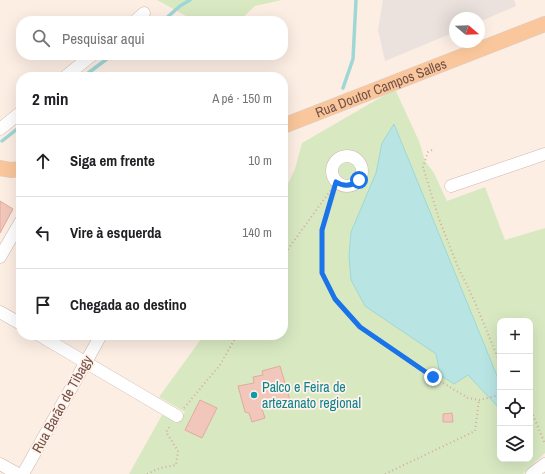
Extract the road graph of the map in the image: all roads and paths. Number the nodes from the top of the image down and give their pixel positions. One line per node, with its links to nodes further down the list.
1 (545, 24): 5 (main road, Rua Doutor Campos Salles)
2 (86, 60): 3 (street)
3 (71, 72)
4 (16, 116): 6 (street)
5 (288, 124)
6 (0, 129)
7 (432, 150): 20 (path)
8 (545, 154): 11 (street)
9 (0, 168): 10 (main road)
10 (16, 170)
11 (451, 186)
12 (16, 230): 14 (street)
13 (288, 249): 23 (path)
14 (0, 257)
15 (0, 312): 16 (street)
16 (16, 321)
17 (48, 340): 21 (street)
18 (98, 340): 21 (street, Rua Barão de Tibagy)
19 (233, 340): 25 (path)
20 (497, 356)
21 (85, 362): 25 (street); 30 (street, Rua Barão de Tibagy)
22 (497, 396): 23 (path)
23 (479, 400): 32 (path)
24 (533, 415): 26 (path)
25 (177, 416): 31 (path)
26 (545, 444)
27 (0, 464): 29 (street)
28 (545, 464): 33 (street)
29 (18, 474)
30 (23, 474)
31 (147, 474)
32 (386, 474)
33 (532, 474)

